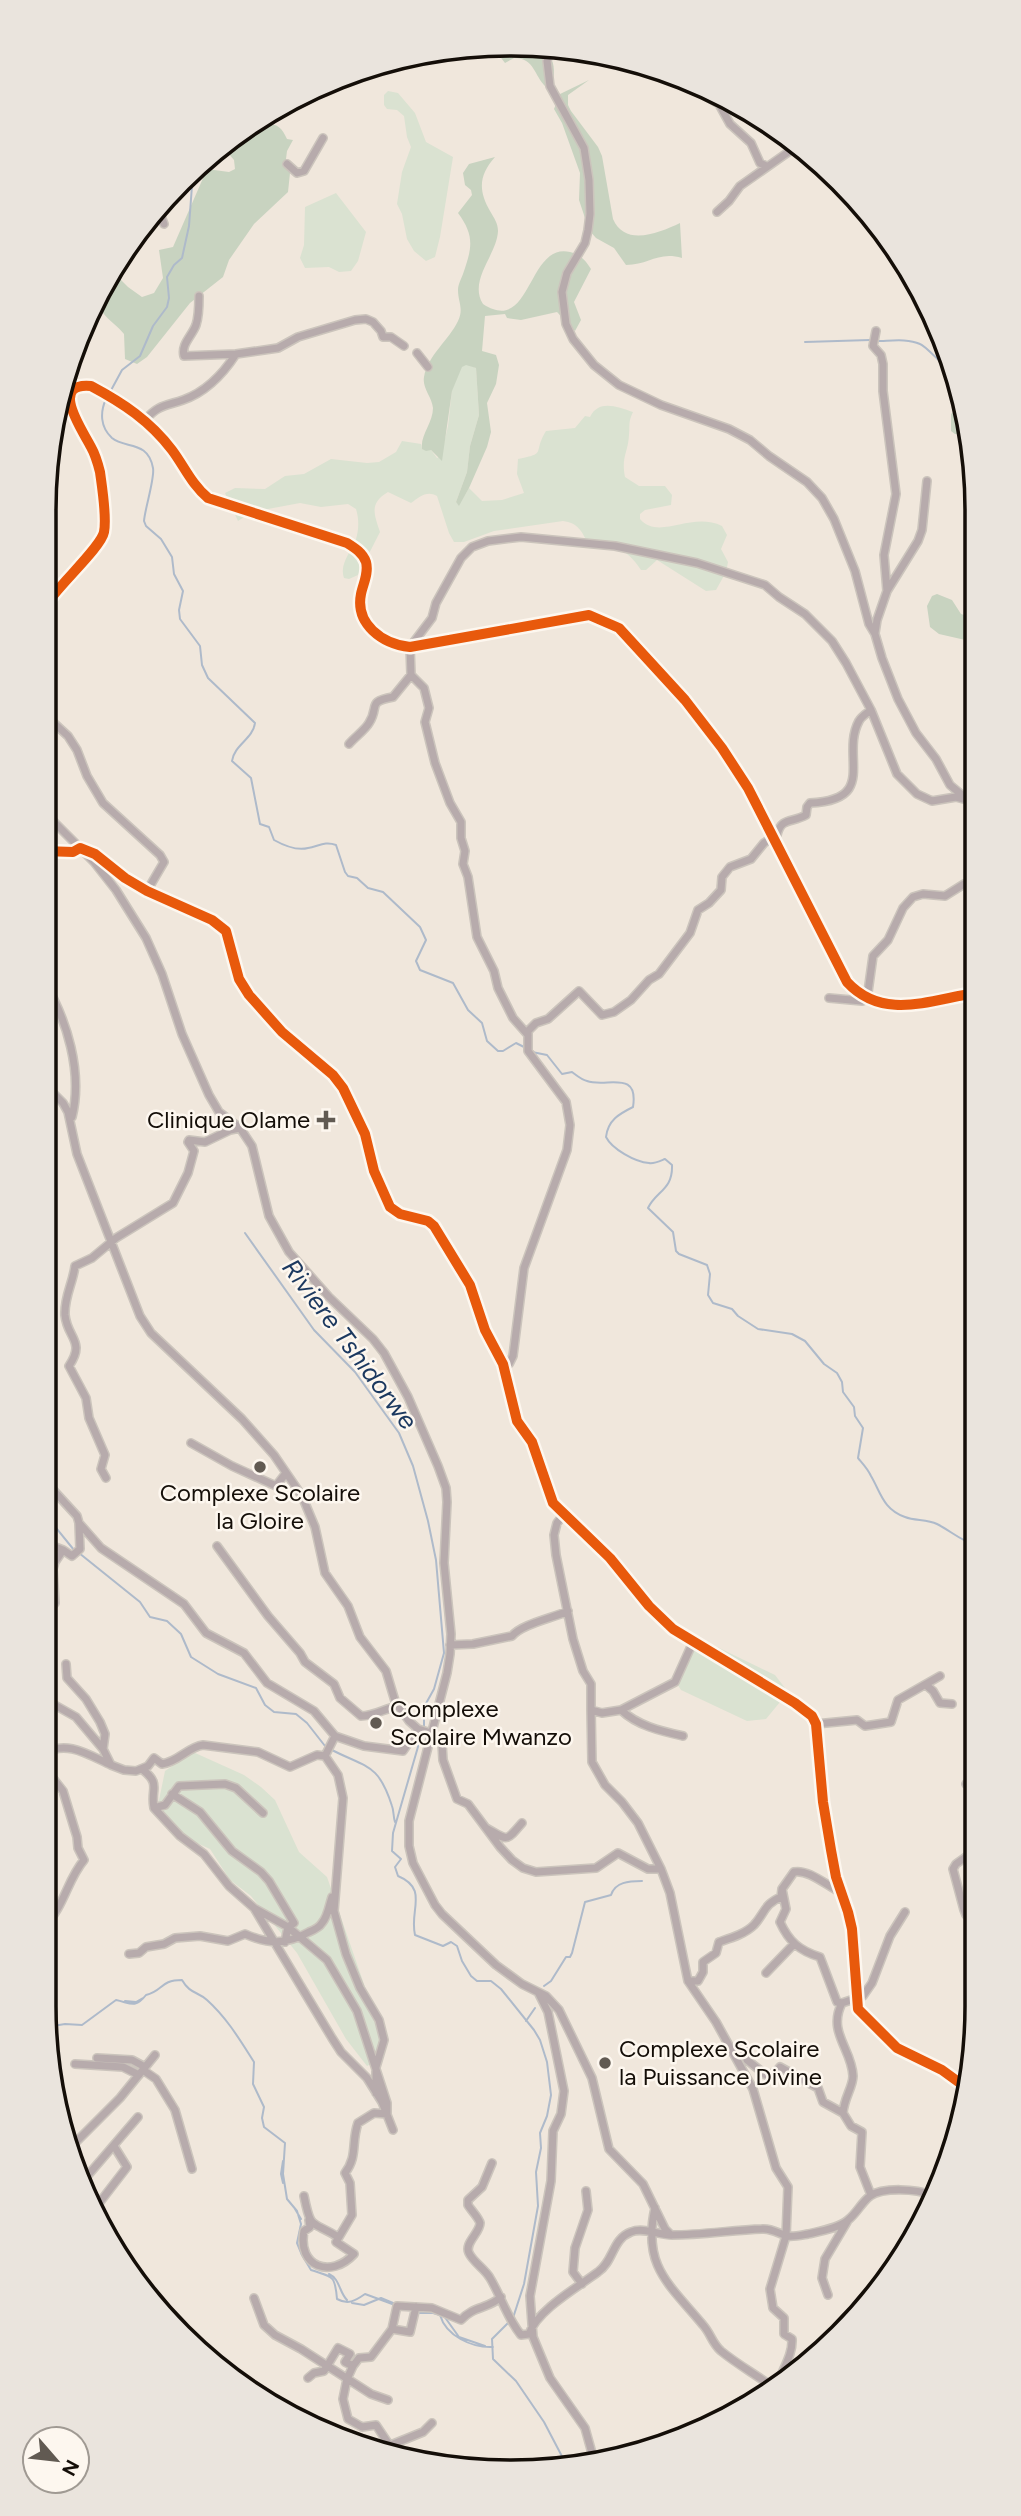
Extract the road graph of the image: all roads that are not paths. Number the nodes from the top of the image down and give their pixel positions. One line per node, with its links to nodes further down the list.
1 (548, 58): 20 (street)
2 (721, 108): 6 (street)
3 (323, 138): 5 (street)
4 (788, 151): 6 (street)
5 (287, 164)
6 (766, 166): 7 (street)
7 (717, 212)
8 (162, 219): 9 (street)
9 (164, 224)
10 (198, 296): 14 (street)
11 (876, 331): 19 (street)
12 (404, 346): 14 (street)
13 (416, 353): 15 (street)
14 (236, 354): 16 (street)
15 (428, 367)
16 (145, 420): 18 (street); 21 (street)
17 (927, 481): 19 (street)
18 (56, 590)
19 (887, 591): 20 (street)
20 (875, 634): 26 (street)
21 (410, 647): 22 (street); 23 (street); 29 (street)
22 (411, 675): 25 (street); 38 (street)
23 (871, 710): 27 (street); 29 (street)
24 (56, 725): 33 (street)
25 (349, 744)
26 (965, 798)
27 (965, 799)
28 (56, 824): 30 (street)
29 (772, 837): 36 (street); 38 (street)
30 (80, 848): 31 (street); 33 (street); 41 (street)
31 (56, 851)
32 (965, 884): 36 (street)
33 (147, 891): 43 (street)
34 (965, 995): 36 (street)
35 (829, 998): 36 (street)
36 (867, 999)
37 (56, 1001): 40 (street)
38 (528, 1035): 43 (street)
39 (56, 1096): 40 (street)
40 (70, 1121): 42 (street)
41 (240, 1128): 42 (street); 56 (street)
42 (112, 1244): 45 (street); 46 (street)
43 (503, 1364): 48 (street)
44 (191, 1443): 45 (street)
45 (286, 1473): 62 (street)
46 (106, 1478)
47 (56, 1494): 49 (street)
48 (564, 1514): 54 (street); 55 (street)
49 (79, 1523): 52 (street); 68 (street)
50 (217, 1546): 62 (street)
51 (56, 1547): 52 (street)
52 (63, 1550): 53 (street)
53 (56, 1560)
54 (568, 1611): 56 (street); 63 (street)
55 (693, 1642): 64 (street); 65 (street)
56 (450, 1645): 67 (street)
57 (66, 1664): 71 (street)
58 (940, 1676): 59 (street)
59 (926, 1685): 60 (street); 65 (street)
60 (952, 1704)
61 (56, 1706): 71 (street)
62 (399, 1706): 66 (street)
63 (591, 1710): 64 (street); 82 (street)
64 (621, 1710): 69 (street)
65 (816, 1724): 85 (street)
66 (418, 1729): 67 (street); 68 (street)
67 (431, 1733): 80 (street); 98 (street)
68 (335, 1736): 72 (street)
69 (683, 1736)
70 (56, 1749): 73 (street)
71 (103, 1749): 73 (street)
72 (325, 1754): 74 (street); 83 (street)
73 (111, 1765): 74 (street)
74 (142, 1769): 77 (street)
75 (56, 1782): 87 (street)
76 (172, 1794): 77 (street); 78 (street); 90 (street)
77 (154, 1808): 86 (street)
78 (263, 1813)
79 (522, 1823): 80 (street)
80 (482, 1826): 82 (street)
81 (965, 1858): 89 (street)
82 (661, 1869): 97 (street)
83 (335, 1887): 91 (street); 106 (street)
84 (782, 1889): 85 (street); 94 (street); 97 (street)
85 (840, 1892): 99 (street)
86 (254, 1908): 90 (street); 93 (street)
87 (56, 1912)
88 (905, 1912): 99 (street)
89 (965, 1912)
90 (288, 1927): 91 (street); 92 (street)
91 (300, 1937): 92 (street); 106 (street)
92 (285, 1942): 93 (street)
93 (276, 1943): 95 (street); 108 (street)
94 (794, 1944): 96 (street); 100 (street)
95 (129, 1954)
96 (766, 1973)
97 (688, 1981): 101 (street)
98 (538, 1994): 123 (street); 135 (street)
99 (855, 1998): 100 (street); 107 (street)
100 (842, 2003): 109 (street)
101 (733, 2053): 109 (street); 128 (street)
102 (155, 2055): 105 (street)
103 (97, 2058): 105 (street)
104 (75, 2064): 105 (street)
105 (143, 2071): 113 (street); 116 (street)
106 (377, 2076): 108 (street); 110 (street)
107 (958, 2082)
108 (376, 2092): 110 (street)
109 (844, 2113): 120 (street)
110 (387, 2115): 112 (street); 129 (street)
111 (138, 2118): 114 (street)
112 (393, 2130)
113 (77, 2141)
114 (114, 2146): 117 (street); 122 (street)
115 (492, 2162): 132 (street)
116 (192, 2169)
117 (88, 2173)
118 (586, 2191): 130 (street)
119 (924, 2192): 120 (street)
120 (871, 2195): 125 (street)
121 (304, 2196): 124 (street)
122 (101, 2201)
123 (655, 2207): 126 (street); 127 (street)
124 (309, 2220): 129 (street); 129 (street)
125 (847, 2222): 128 (street); 131 (street)
126 (651, 2231): 127 (street); 130 (street); 142 (street)
127 (671, 2235): 128 (street)
128 (786, 2236): 139 (street)
129 (338, 2237)
130 (582, 2284): 135 (street)
131 (828, 2295)
132 (501, 2297): 134 (street); 135 (street)
133 (254, 2298): 137 (street)
134 (416, 2307): 136 (street); 136 (street)
135 (532, 2325): 147 (street)
136 (392, 2329): 138 (street)
137 (327, 2365): 138 (street); 140 (street); 141 (street)
138 (353, 2366): 141 (street)
139 (781, 2370)
140 (308, 2378)
141 (347, 2379): 143 (street); 145 (street)
142 (766, 2381)
143 (388, 2400)
144 (432, 2423): 146 (street)
145 (388, 2444)
146 (393, 2445)
147 (592, 2452)

